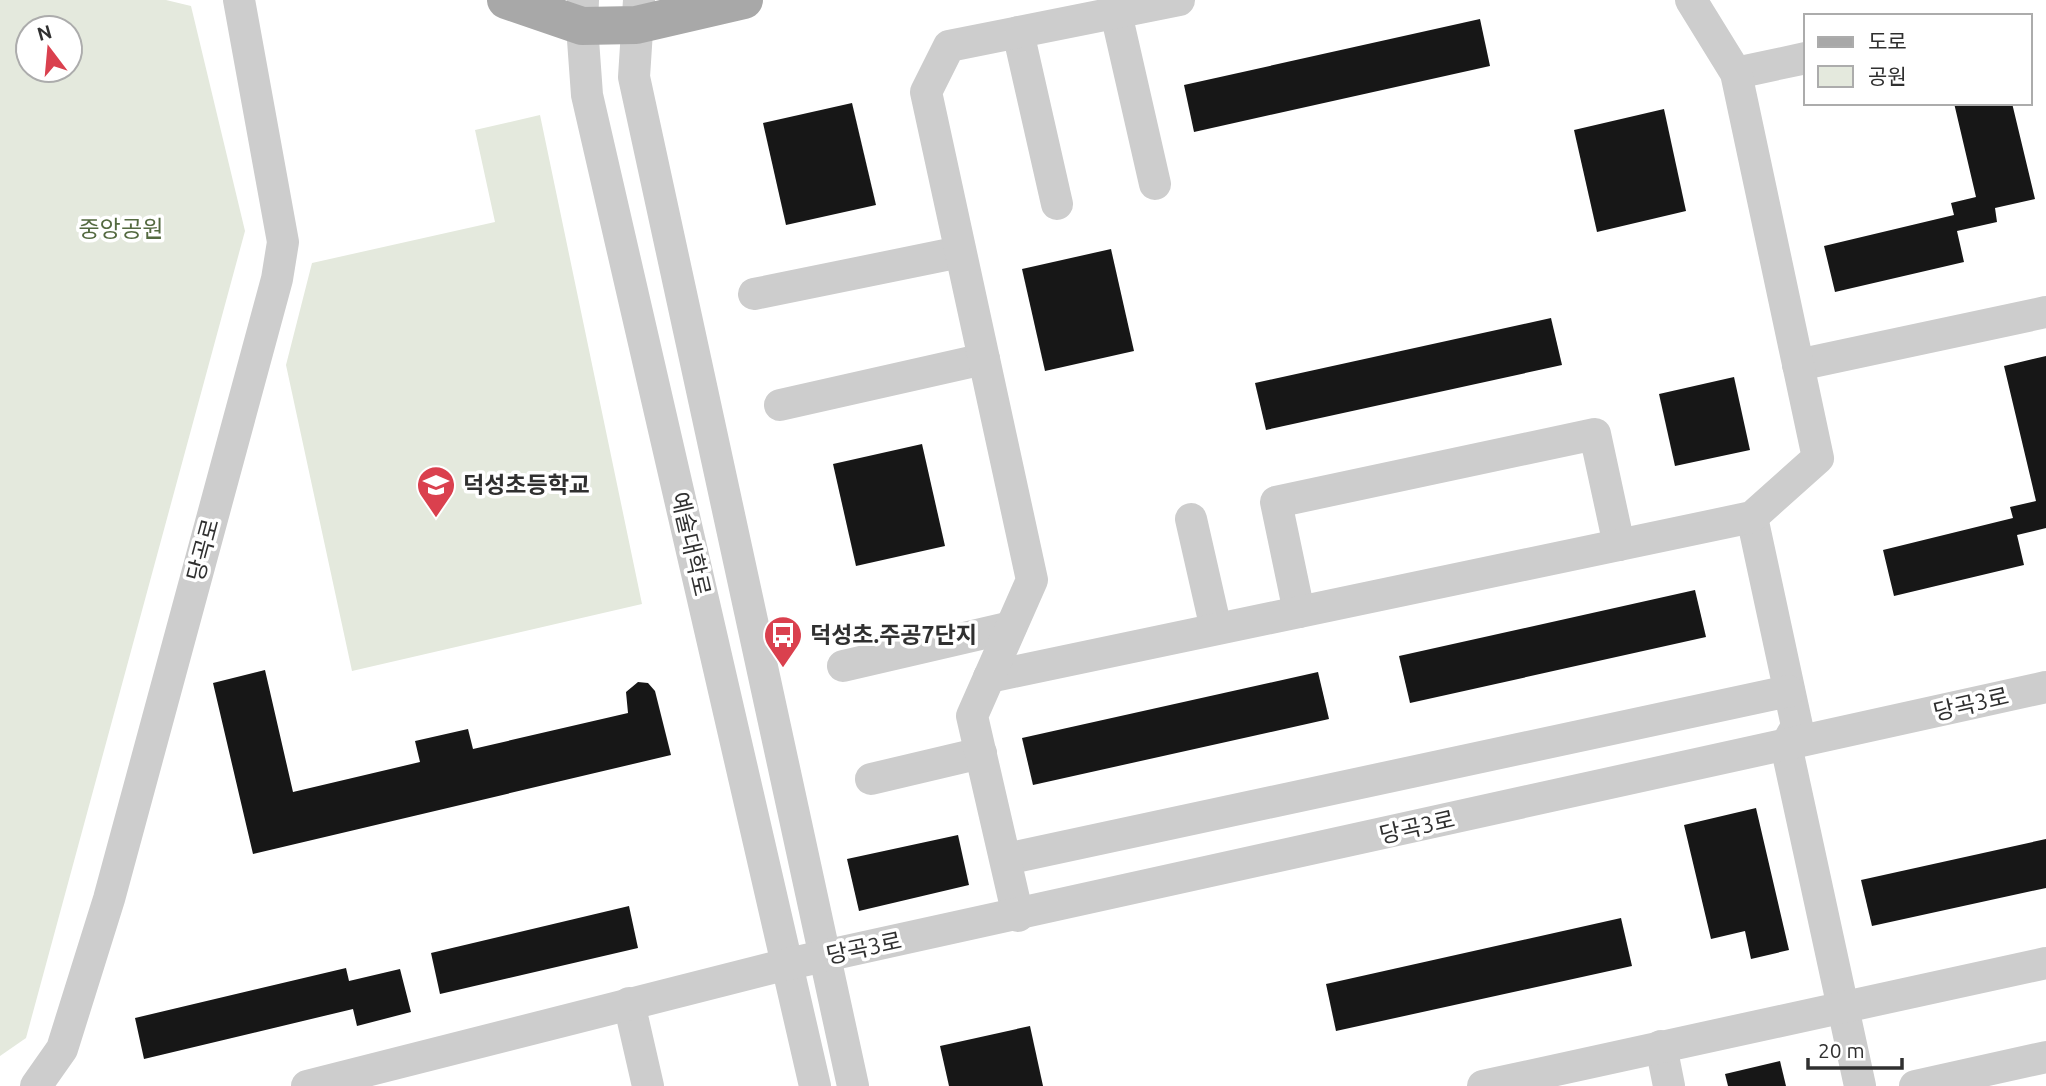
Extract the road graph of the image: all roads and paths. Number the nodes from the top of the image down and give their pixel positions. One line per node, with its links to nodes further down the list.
1 (239, 0): 42 (street, 당곡로)
2 (506, 0): 7 (main road)
3 (744, 0): 6 (main road)
4 (1179, 0): 8 (street)
5 (1691, 0): 11 (street)
6 (638, 12): 7 (main road); 35 (street, 예술대학로)
7 (582, 13): 37 (street, 예술대학로)
8 (1116, 13): 9 (street); 12 (street)
9 (1018, 32): 13 (street); 14 (street)
10 (1804, 58): 11 (street)
11 (1736, 73): 18 (street)
12 (1155, 184)
13 (1057, 204)
14 (960, 251): 15 (street); 17 (street)
15 (754, 295)
16 (2046, 312): 18 (street)
17 (984, 359): 19 (street); 24 (street)
18 (1798, 365): 20 (street)
19 (780, 405)
20 (1752, 517): 22 (street); 29 (street)
21 (1191, 519): 25 (street)
22 (1619, 545): 23 (street); 23 (street)
23 (1300, 612): 25 (street)
24 (1012, 627): 26 (street); 27 (street)
25 (1216, 629): 27 (street)
26 (844, 666)
27 (989, 677): 31 (street)
28 (2046, 687): 30 (street, 당곡3로)
29 (1789, 691): 30 (street); 33 (street)
30 (1786, 745): 34 (street, 당곡3로); 39 (street)
31 (981, 753): 32 (street); 33 (street)
32 (871, 779)
33 (1006, 859): 34 (street)
34 (1018, 916): 35 (street, 당곡3로)
35 (823, 957): 37 (street, 당곡3로); 46 (street, 예술대학로)
36 (2046, 963): 39 (street)
37 (788, 964): 38 (street, 당곡3로); 45 (street, 예술대학로)
38 (629, 1003): 43 (street, 당곡3로); 44 (street)
39 (1842, 1006): 40 (street); 49 (street)
40 (1661, 1046): 47 (street); 48 (street)
41 (2046, 1057): 50 (street)
42 (36, 1086)
43 (307, 1086)
44 (648, 1086)
45 (815, 1086)
46 (853, 1086)
47 (1483, 1086)
48 (1669, 1086)
49 (1860, 1086)
50 (1915, 1086)

